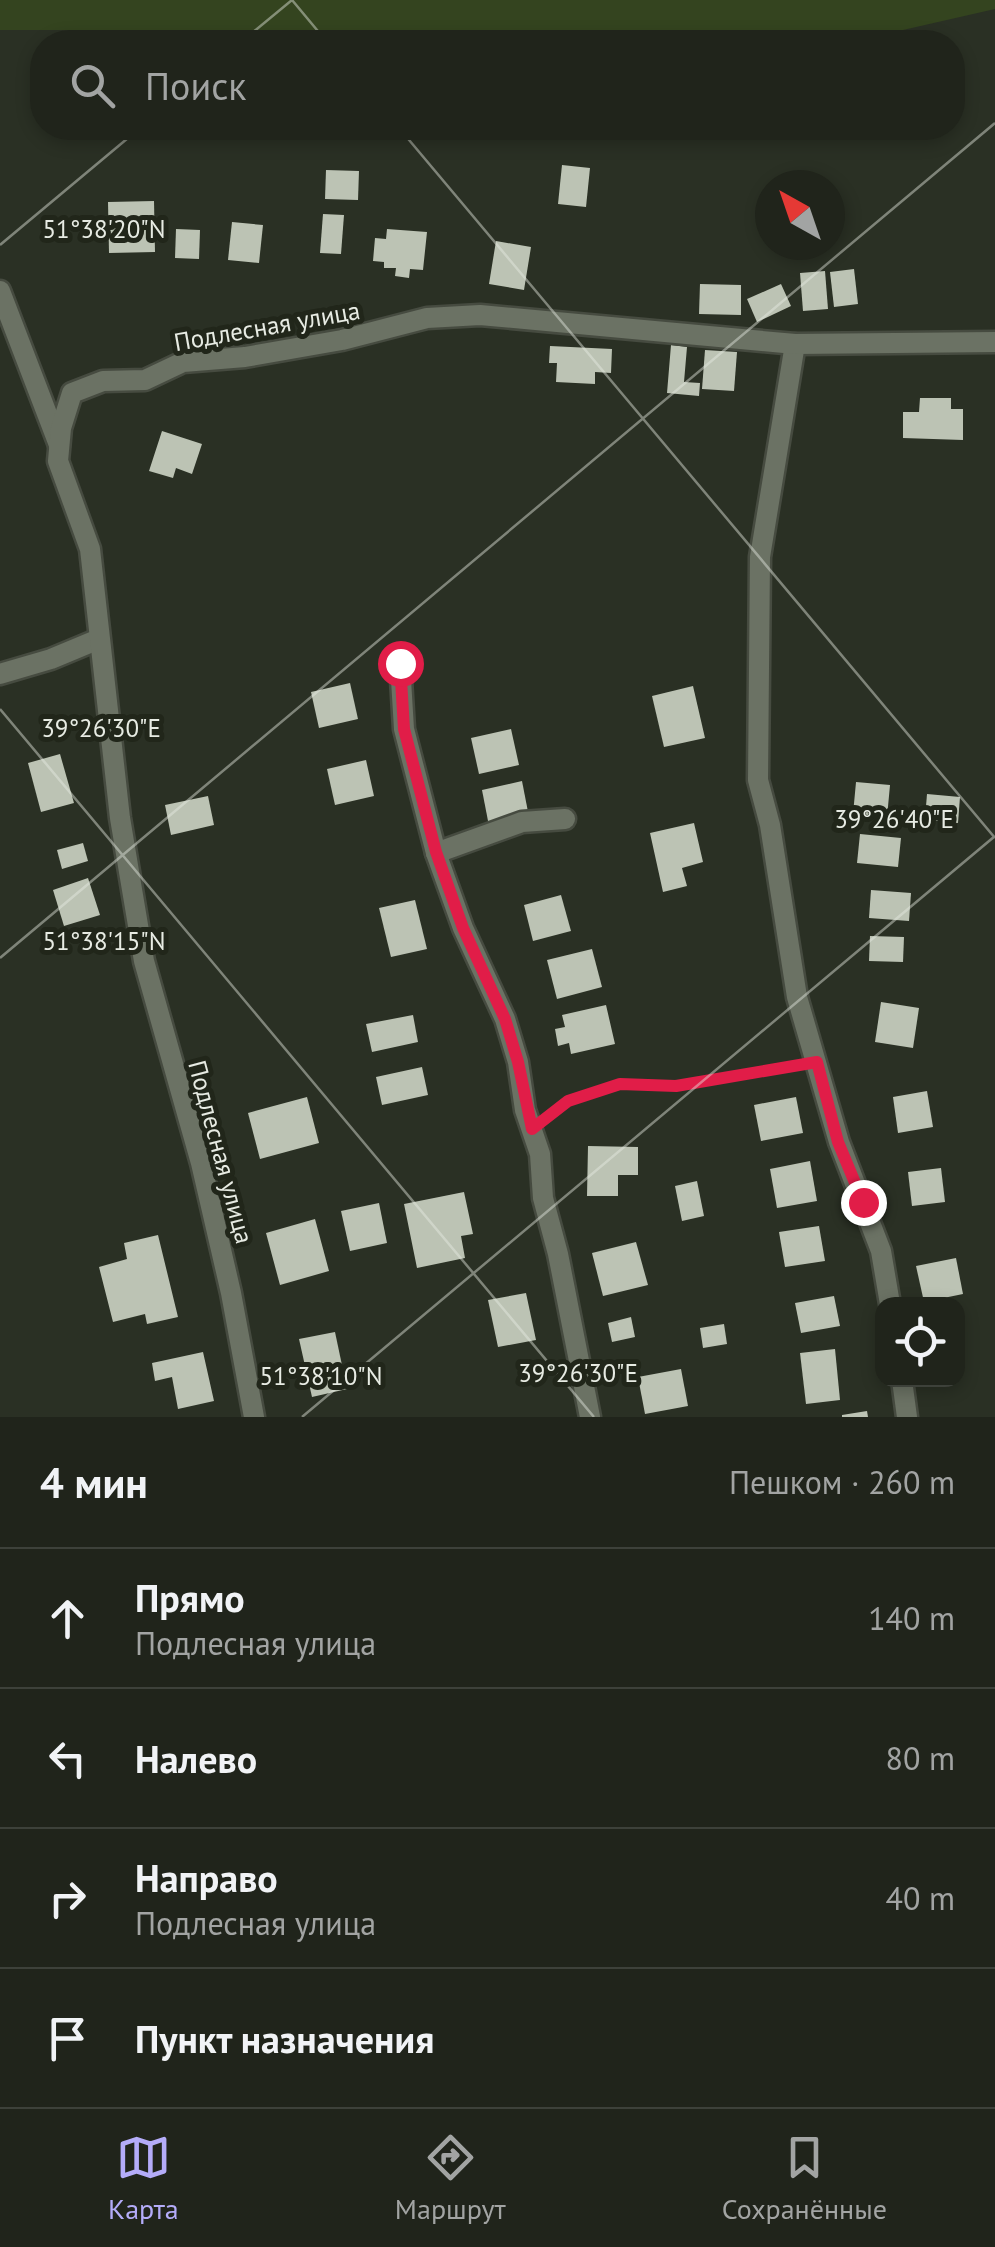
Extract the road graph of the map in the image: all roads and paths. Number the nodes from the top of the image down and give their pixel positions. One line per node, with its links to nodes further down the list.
1 (0, 291): 4 (street)
2 (995, 342): 3 (street, Подлесная улица)
3 (795, 344): 4 (street, Подлесная улица); 10 (street)
4 (59, 446): 5 (street, Подлесная улица)
5 (99, 639): 7 (street); 14 (street, Подлесная улица)
6 (400, 663): 9 (street)
7 (0, 674)
8 (565, 819): 9 (street)
9 (436, 852): 11 (street)
10 (817, 1062): 11 (path); 12 (street)
11 (532, 1129): 15 (street)
12 (889, 1297)
13 (903, 1387): 16 (street)
14 (254, 1417)
15 (590, 1417)
16 (908, 1417)

